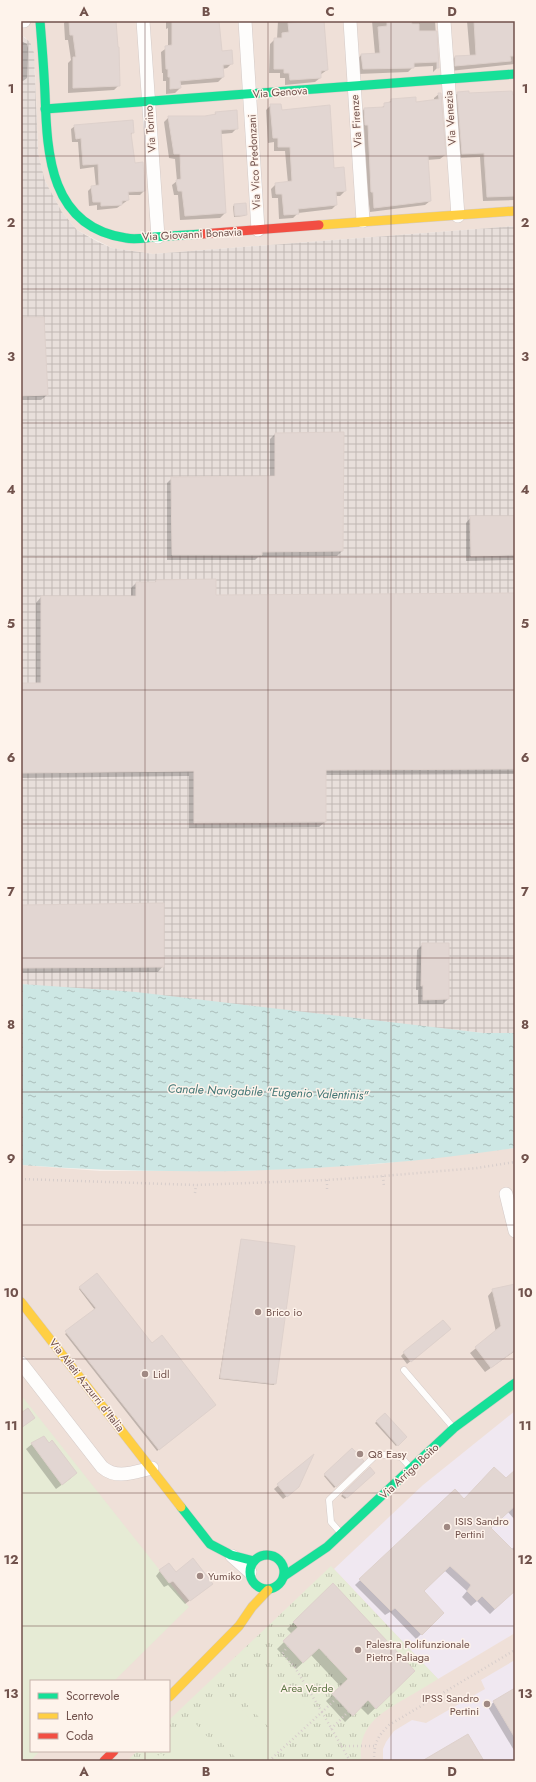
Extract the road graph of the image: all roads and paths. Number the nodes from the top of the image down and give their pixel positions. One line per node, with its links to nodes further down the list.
1 (21, 21): 2 (street)
2 (24, 21)
3 (40, 21): 13 (street, Via Giovanni Bonavia)
4 (143, 21): 12 (street, Via Torino)
5 (245, 21): 11 (street, Via Vico Predonzani)
6 (350, 21): 10 (street, Via Firenze)
7 (444, 21): 9 (street, Via Venezia)
8 (515, 74): 9 (street, Via Genova)
9 (447, 79): 10 (street, Via Genova); 15 (street, Via Venezia)
10 (354, 87): 11 (street, Via Genova); 16 (street, Via Firenze)
11 (250, 95): 12 (street, Via Genova); 17 (street, Via Vico Predonzani)
12 (148, 102): 13 (street, Via Genova); 18 (street, Via Torino)
13 (46, 109): 18 (street, Via Giovanni Bonavia)
14 (515, 212): 15 (street, Via Giovanni Bonavia)
15 (458, 216): 16 (street, Via Giovanni Bonavia)
16 (363, 221): 17 (street, Via Giovanni Bonavia)
17 (258, 230): 18 (street, Via Giovanni Bonavia)
18 (158, 237)
19 (515, 1162): 20 (path)
20 (383, 1176): 22 (path); 24 (path)
21 (21, 1179): 23 (path)
22 (327, 1180): 23 (path); 25 (path)
23 (196, 1185): 26 (path)
24 (384, 1187)
25 (327, 1191)
26 (196, 1193)
27 (506, 1194): 28 (street)
28 (515, 1231)
29 (21, 1302): 34 (street, Via Atleti Azzurri d'Italia)
30 (21, 1363): 34 (street)
31 (404, 1370): 33 (lane)
32 (515, 1383): 33 (street, Via Arrigo Boito)
33 (454, 1428): 35 (street, Via Arrigo Boito)
34 (152, 1468): 37 (street, Via Atleti Azzurri d'Italia)
35 (412, 1469): 36 (street, Via Arrigo Boito); 36 (lane)
36 (342, 1534): 38 (street, Via Arrigo Boito)
37 (231, 1555): 40 (street, Via Atleti Azzurri d'Italia)
38 (304, 1561): 39 (street, Via Arrigo Boito); 41 (street, Via Arrigo Boito)
39 (283, 1565): 40 (street); 41 (street)
40 (252, 1567): 42 (street)
41 (284, 1576): 43 (street)
42 (258, 1587): 43 (street); 44 (street)
43 (268, 1590): 44 (street)
44 (252, 1607): 47 (street)
45 (288, 1646): 50 (path)
46 (515, 1650): 53 (path)
47 (170, 1696)
48 (337, 1698): 50 (path)
49 (349, 1711): 51 (path)
50 (322, 1712): 51 (path); 56 (path)
51 (331, 1729): 52 (path)
52 (341, 1746): 53 (path); 57 (path)
53 (375, 1746): 58 (path)
54 (113, 1752): 55 (street)
55 (104, 1761)
56 (269, 1761)
57 (350, 1761)
58 (374, 1761)

